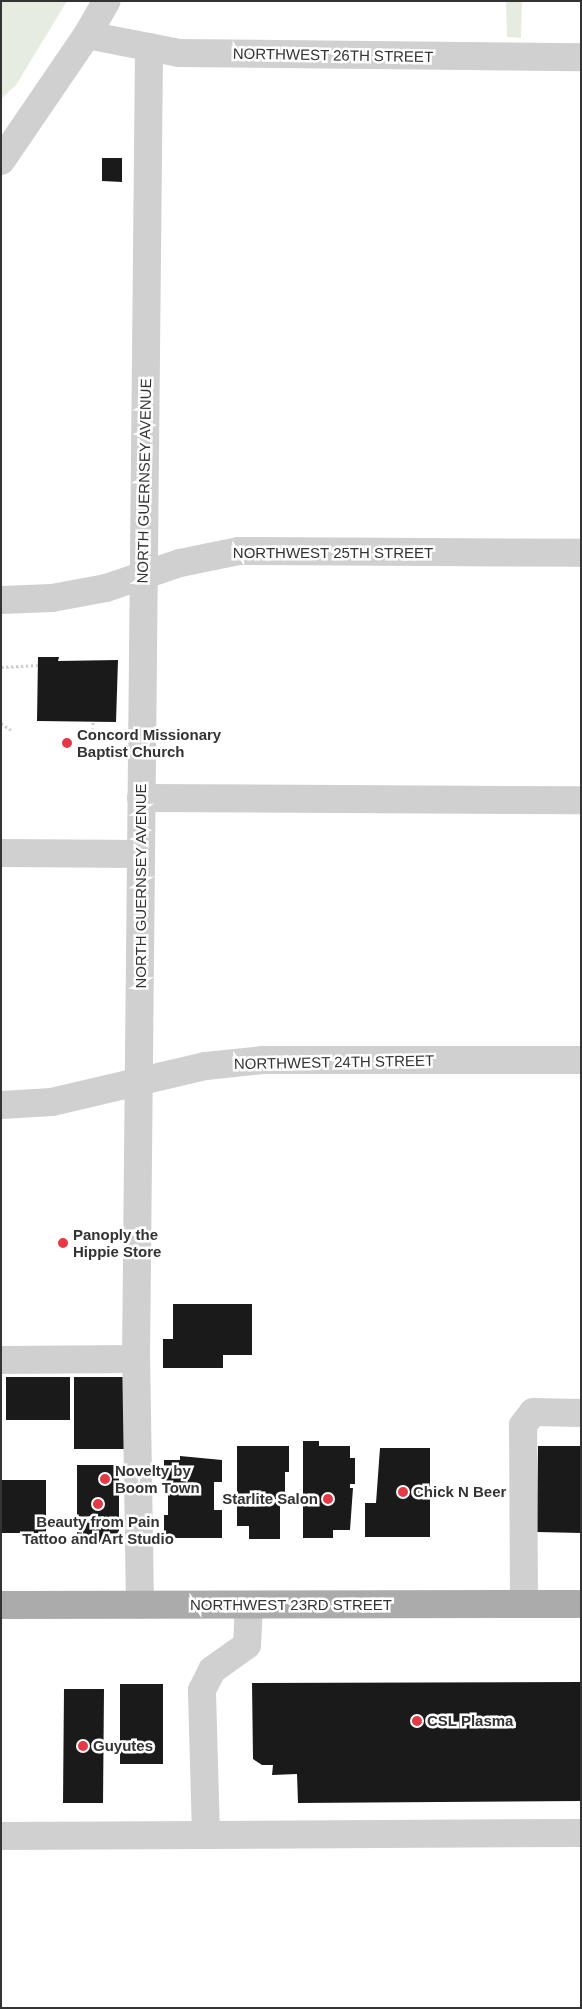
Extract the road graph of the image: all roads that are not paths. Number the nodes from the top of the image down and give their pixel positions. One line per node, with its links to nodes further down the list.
1 (107, 1): 2 (street)
2 (87, 35): 3 (street, NORTHWEST 26TH STREET); 5 (street)
3 (149, 47): 4 (street, NORTHWEST 26TH STREET); 7 (street, NORTH GUERNSEY AVENUE)
4 (581, 57)
5 (1, 161)
6 (581, 553): 7 (street, NORTHWEST 25TH STREET)
7 (143, 576): 8 (street, NORTHWEST 25TH STREET); 9 (street, NORTH GUERNSEY AVENUE)
8 (1, 600)
9 (141, 798): 10 (street); 12 (street, NORTH GUERNSEY AVENUE)
10 (581, 800)
11 (1, 853): 12 (street)
12 (141, 854): 14 (street, NORTH GUERNSEY AVENUE)
13 (581, 1060): 14 (street, NORTHWEST 24TH STREET)
14 (140, 1080): 15 (street, NORTHWEST 24TH STREET); 16 (street, NORTH GUERNSEY AVENUE)
15 (1, 1106)
16 (136, 1359): 17 (street); 22 (street, NORTH GUERNSEY AVENUE)
17 (1, 1360)
18 (581, 1413): 19 (street)
19 (524, 1604): 20 (main road, NORTHWEST 23RD STREET); 23 (main road, NORTHWEST 23RD STREET)
20 (581, 1604)
21 (1, 1605): 22 (main road, NORTHWEST 23RD STREET)
22 (140, 1605): 23 (main road, NORTHWEST 23RD STREET)
23 (249, 1605): 25 (street)
24 (581, 1833): 25 (street)
25 (206, 1835): 26 (street)
26 (1, 1836)

